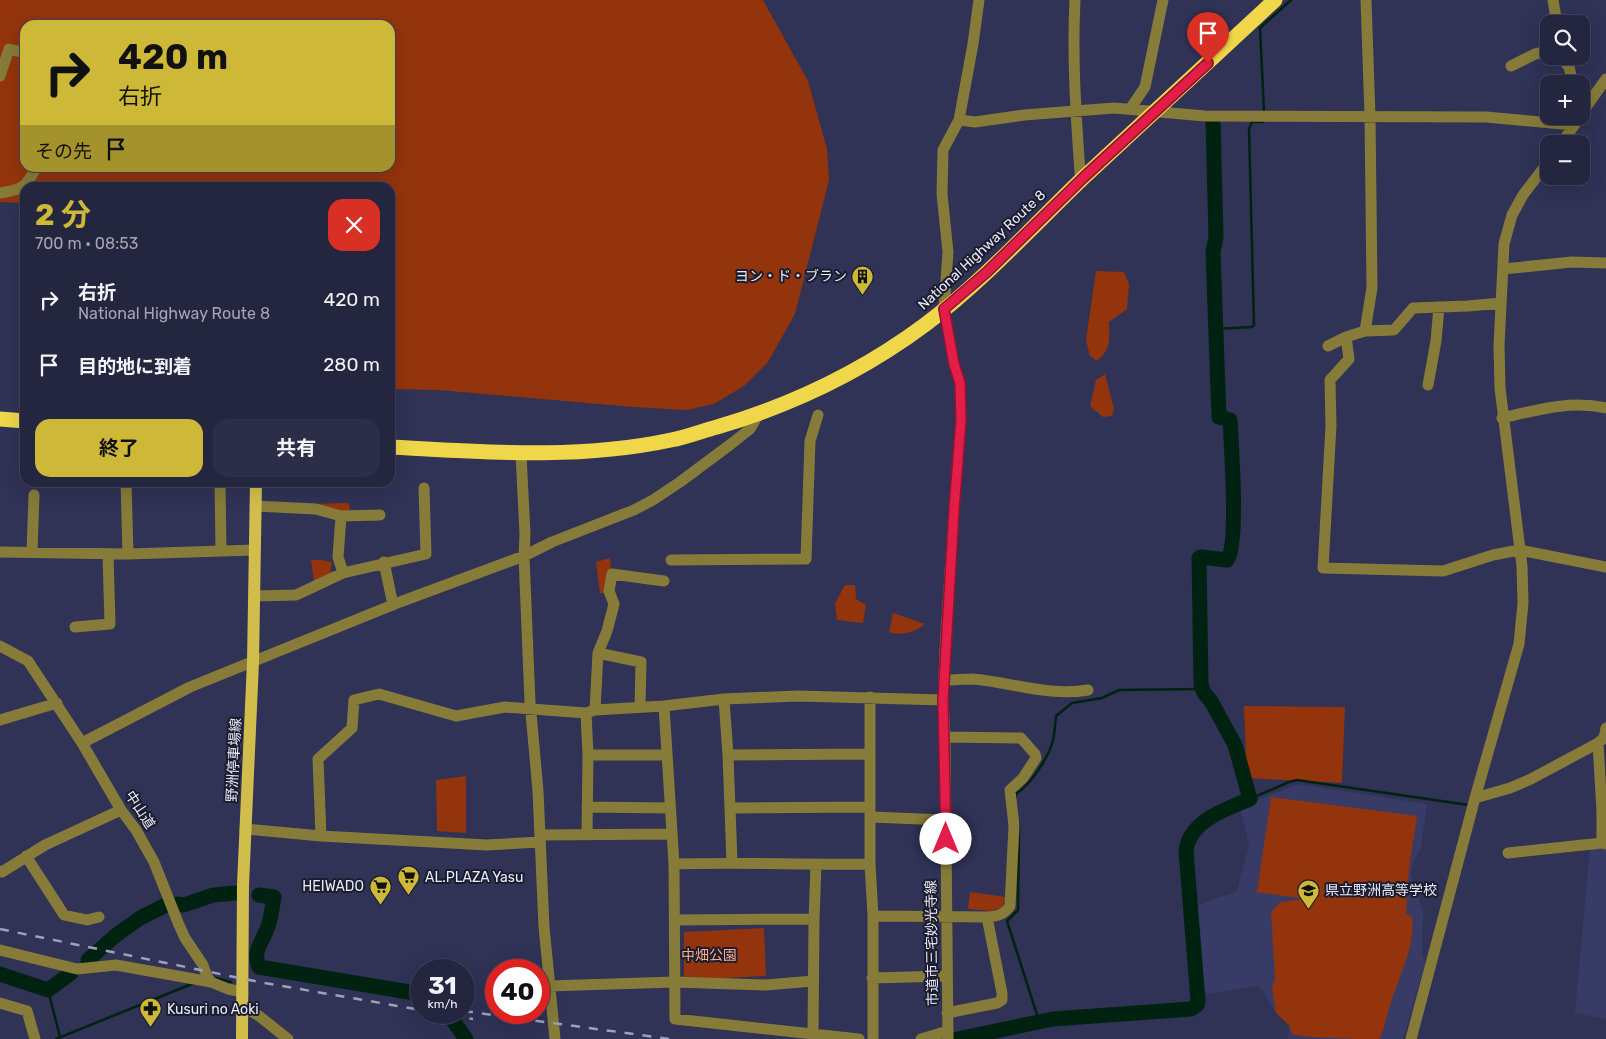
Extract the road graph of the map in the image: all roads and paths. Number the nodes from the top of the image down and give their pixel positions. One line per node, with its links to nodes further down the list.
1 (979, 0): 19 (street, 市道市三宅妙光寺線)
2 (1074, 0): 15 (street)
3 (1163, 0): 14 (street)
4 (1275, 0): 16 (highway, National Highway Route 8)
5 (1366, 0): 17 (street)
6 (1553, 0): 7 (street)
7 (1556, 15)
8 (20, 52): 11 (street)
9 (1540, 53): 10 (street)
10 (1511, 66)
11 (0, 76)
12 (1606, 79): 13 (street)
13 (1590, 102)
14 (1130, 109): 15 (street); 16 (street)
15 (1075, 111): 19 (street); 21 (street)
16 (1154, 113): 17 (street); 21 (highway, National Highway Route 8)
17 (1370, 116): 18 (street); 29 (street)
18 (1540, 118)
19 (958, 120): 28 (street, 市道市三宅妙光寺線)
20 (1540, 173): 25 (street)
21 (1083, 178): 28 (highway, National Highway Route 8)
22 (20, 188): 23 (street)
23 (0, 193)
24 (1606, 263): 25 (street)
25 (1503, 269): 26 (street)
26 (1501, 303): 27 (street); 36 (street)
27 (1439, 307): 29 (street); 32 (street)
28 (944, 309): 34 (highway, National Highway Route 8); 68 (street, 市道市三宅妙光寺線)
29 (1365, 331): 30 (street)
30 (1346, 336): 31 (street); 50 (street)
31 (1328, 346)
32 (1428, 385)
33 (1606, 408): 36 (street)
34 (758, 415): 40 (highway, National Highway Route 8); 56 (street)
35 (818, 415): 57 (street)
36 (1502, 418): 50 (street)
37 (0, 419): 38 (highway)
38 (20, 420)
39 (395, 447): 40 (highway, National Highway Route 8)
40 (521, 454): 56 (street)
41 (126, 487): 55 (street)
42 (220, 487): 51 (street)
43 (256, 487): 46 (main road, 野洲停車場線)
44 (424, 488): 58 (street)
45 (34, 495): 53 (street)
46 (255, 506): 48 (street); 49 (main road, 野洲停車場線)
47 (380, 515): 48 (street)
48 (340, 516): 60 (street)
49 (254, 550): 51 (street); 62 (main road, 野洲停車場線)
50 (1519, 550): 59 (street); 87 (street)
51 (221, 551): 55 (street)
52 (0, 552): 53 (street)
53 (32, 552): 54 (street)
54 (108, 554): 55 (street); 64 (street)
55 (128, 554)
56 (524, 556): 63 (street); 76 (street)
57 (671, 560)
58 (384, 562): 60 (street); 63 (street)
59 (1606, 567)
60 (343, 573): 62 (street)
61 (664, 581): 66 (street)
62 (254, 596): 67 (main road, 野洲停車場線)
63 (392, 605): 67 (street)
64 (75, 627)
65 (0, 646): 73 (street, 中山道)
66 (598, 653): 75 (street); 77 (street)
67 (253, 662): 82 (street); 94 (main road, 野洲停車場線)
68 (944, 680): 69 (street); 72 (street, 市道市三宅妙光寺線)
69 (1088, 690)
70 (870, 697): 71 (street); 72 (street); 83 (street)
71 (724, 699): 74 (street); 86 (street)
72 (943, 700): 80 (street, 市道市三宅妙光寺線)
73 (57, 703): 78 (street); 82 (street, 中山道)
74 (664, 706): 75 (street); 85 (street)
75 (640, 708): 77 (street)
76 (530, 710): 77 (street); 97 (street); 98 (street)
77 (591, 712): 84 (street)
78 (0, 720)
79 (1606, 728): 81 (street)
80 (945, 737): 93 (street, 市道市三宅妙光寺線); 110 (street)
81 (1598, 742): 87 (street); 99 (street)
82 (82, 743): 91 (street, 中山道)
83 (870, 754): 86 (street); 92 (street)
84 (588, 755): 85 (street); 88 (street)
85 (667, 755): 89 (street)
86 (728, 755): 90 (street)
87 (1475, 798): 135 (street)
88 (587, 807): 89 (street); 96 (street)
89 (670, 808): 95 (street)
90 (731, 808): 92 (street); 102 (street)
91 (121, 810): 101 (street); 117 (street, 中山道)
92 (870, 812): 93 (street); 104 (street)
93 (946, 820): 108 (street, 市道市三宅妙光寺線)
94 (245, 829): 97 (street); 121 (main road, 野洲停車場線)
95 (672, 834): 96 (street); 103 (street)
96 (587, 835): 98 (street)
97 (321, 836): 98 (street)
98 (540, 839): 114 (street)
99 (1604, 843): 100 (street)
100 (1508, 853)
101 (26, 856): 106 (street); 109 (street)
102 (732, 862): 103 (street); 105 (street)
103 (674, 864): 112 (street)
104 (870, 864): 105 (street); 107 (street)
105 (816, 865): 111 (street)
106 (0, 871)
107 (873, 916): 108 (street); 116 (street)
108 (946, 916): 110 (street); 115 (street, 市道市三宅妙光寺線)
109 (99, 917)
110 (987, 917): 125 (street)
111 (814, 919): 112 (street); 119 (street)
112 (675, 920): 118 (street)
113 (0, 950): 117 (street)
114 (546, 959)
115 (947, 976): 116 (street); 125 (street, 市道市三宅妙光寺線)
116 (872, 978): 133 (street)
117 (212, 982): 121 (street)
118 (674, 982): 119 (street); 120 (street); 126 (street)
119 (813, 982): 126 (street)
120 (550, 986)
121 (242, 992): 124 (main road, 野洲停車場線)
122 (550, 1001): 131 (street)
123 (0, 1003): 128 (street)
124 (242, 1006): 129 (main road, 野洲停車場線); 130 (street)
125 (948, 1013): 127 (street, 市道市三宅妙光寺線)
126 (813, 1035): 132 (street)
127 (948, 1035): 134 (street)
128 (35, 1039)
129 (242, 1039)
130 (288, 1039)
131 (555, 1039)
132 (859, 1039)
133 (873, 1039)
134 (921, 1039)
135 (1411, 1039)

